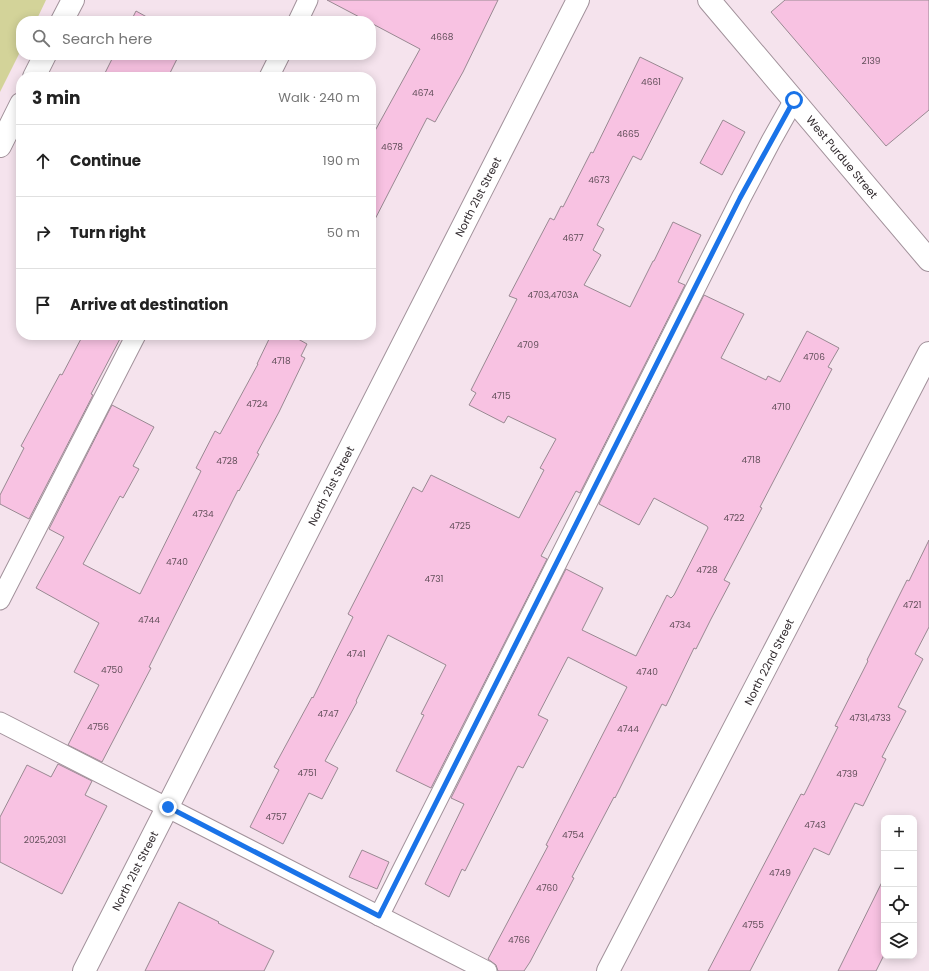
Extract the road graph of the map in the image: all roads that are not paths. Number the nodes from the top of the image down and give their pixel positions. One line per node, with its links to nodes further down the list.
1 (73, 0): 5 (street)
2 (308, 0): 6 (lane)
3 (578, 0): 19 (street, North 21st Street)
4 (708, 0): 11 (street, West Purdue Street)
5 (65, 16)
6 (300, 16)
7 (42, 60): 9 (street)
8 (278, 60): 10 (lane)
9 (36, 72)
10 (272, 72)
11 (794, 100): 14 (street, West Purdue Street); 20 (lane)
12 (16, 114): 13 (street)
13 (0, 146)
14 (929, 260)
15 (133, 340): 17 (lane)
16 (929, 353): 23 (street, North 22nd Street)
17 (0, 600)
18 (0, 722): 19 (lane)
19 (168, 807): 20 (lane); 21 (street, North 21st Street)
20 (379, 916): 22 (lane)
21 (84, 971)
22 (487, 971)
23 (608, 971)

